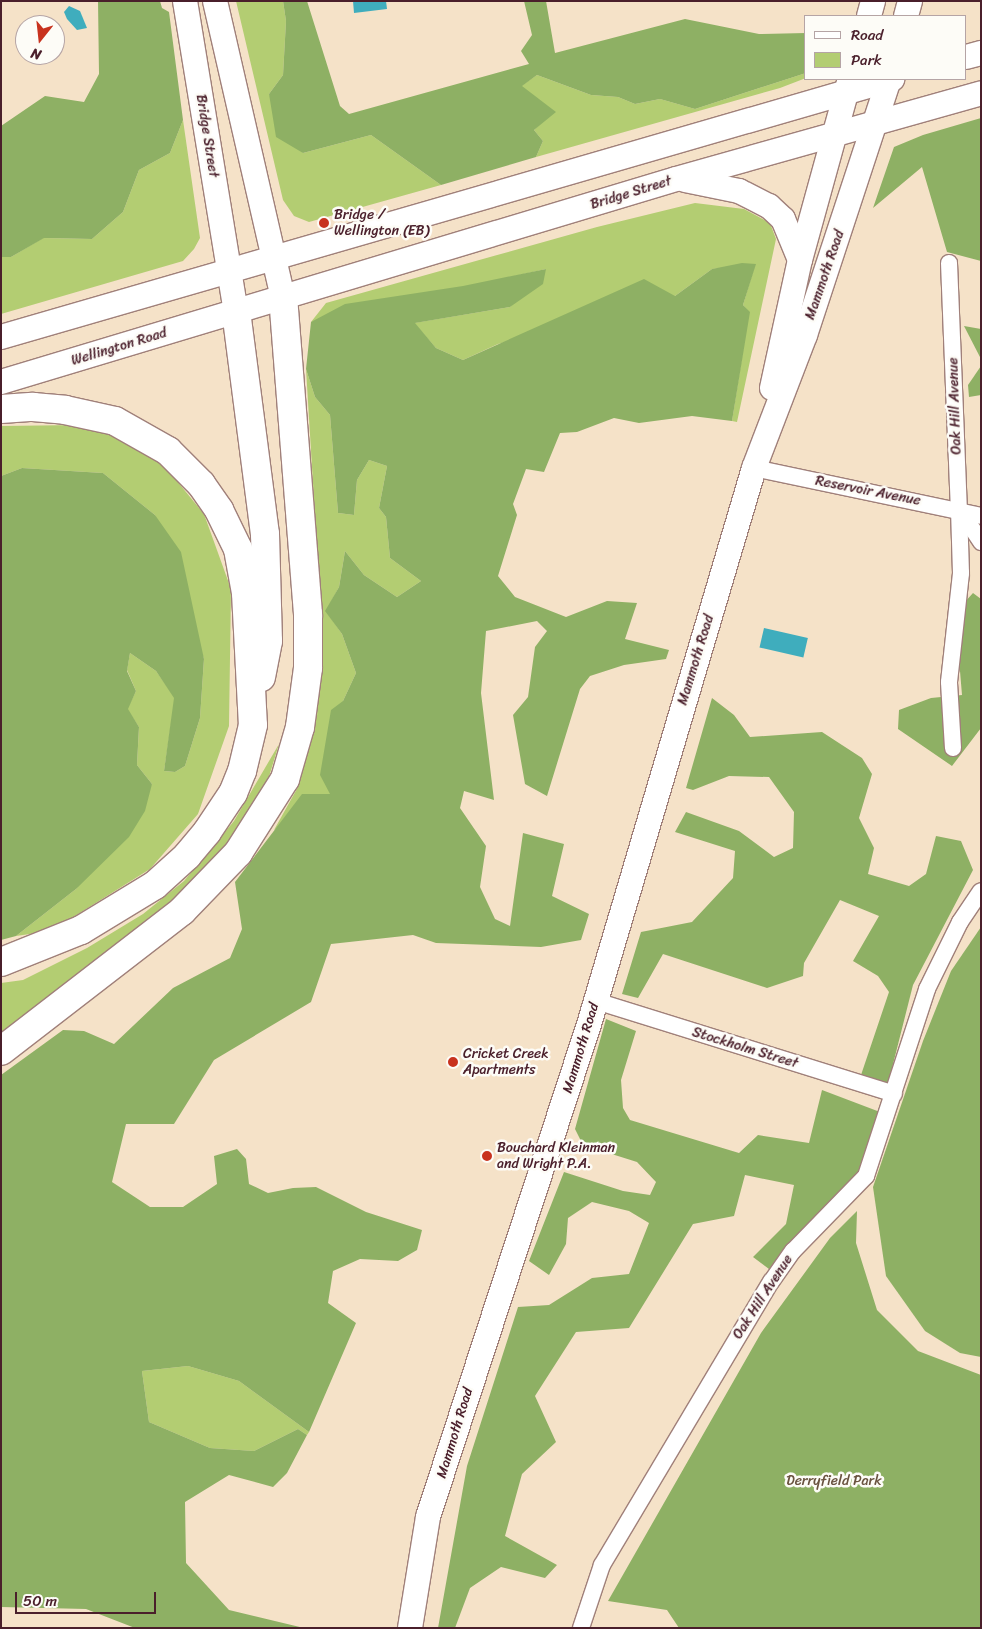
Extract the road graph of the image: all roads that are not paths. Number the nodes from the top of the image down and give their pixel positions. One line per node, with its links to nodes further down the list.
1 (185, 1): 19 (main road, Bridge Street)
2 (215, 1): 16 (main road)
3 (873, 1): 5 (main road)
4 (910, 1): 6 (main road)
5 (869, 15)
6 (906, 15)
7 (981, 53): 8 (main road)
8 (967, 57)
9 (883, 80): 11 (main road)
10 (890, 80): 13 (main road, Mammoth Road)
11 (849, 85): 13 (main road); 14 (main road, Mammoth Road); 16 (main road)
12 (981, 93): 13 (main road, Bridge Street)
13 (875, 124): 14 (main road, Bridge Street); 25 (main road, Mammoth Road)
14 (834, 136): 15 (main road, Bridge Street); 17 (main road, Mammoth Road)
15 (676, 179): 17 (main road); 20 (main road, Bridge Street)
16 (275, 256): 19 (main road); 20 (main road)
17 (800, 260): 25 (main road, Mammoth Road)
18 (950, 263): 26 (street, Oak Hill Avenue)
19 (231, 270): 21 (main road, Bridge Street); 22 (main road)
20 (282, 299): 21 (main road, Bridge Street); 34 (highway)
21 (236, 311): 23 (main road, Wellington Road); 29 (highway)
22 (1, 337)
23 (1, 382)
24 (1, 409): 29 (highway)
25 (754, 468): 26 (street, Reservoir Avenue); 33 (main road, Mammoth Road)
26 (959, 509): 27 (street, Reservoir Avenue); 28 (street); 30 (street, Oak Hill Avenue)
27 (981, 516)
28 (981, 542)
29 (253, 725): 32 (highway)
30 (953, 748)
31 (981, 891): 35 (street, Oak Hill Avenue)
32 (1, 962)
33 (596, 1001): 35 (street, Stockholm Street); 36 (main road, Mammoth Road)
34 (1, 1051)
35 (894, 1094): 37 (street, Oak Hill Avenue)
36 (410, 1628)
37 (581, 1628)

